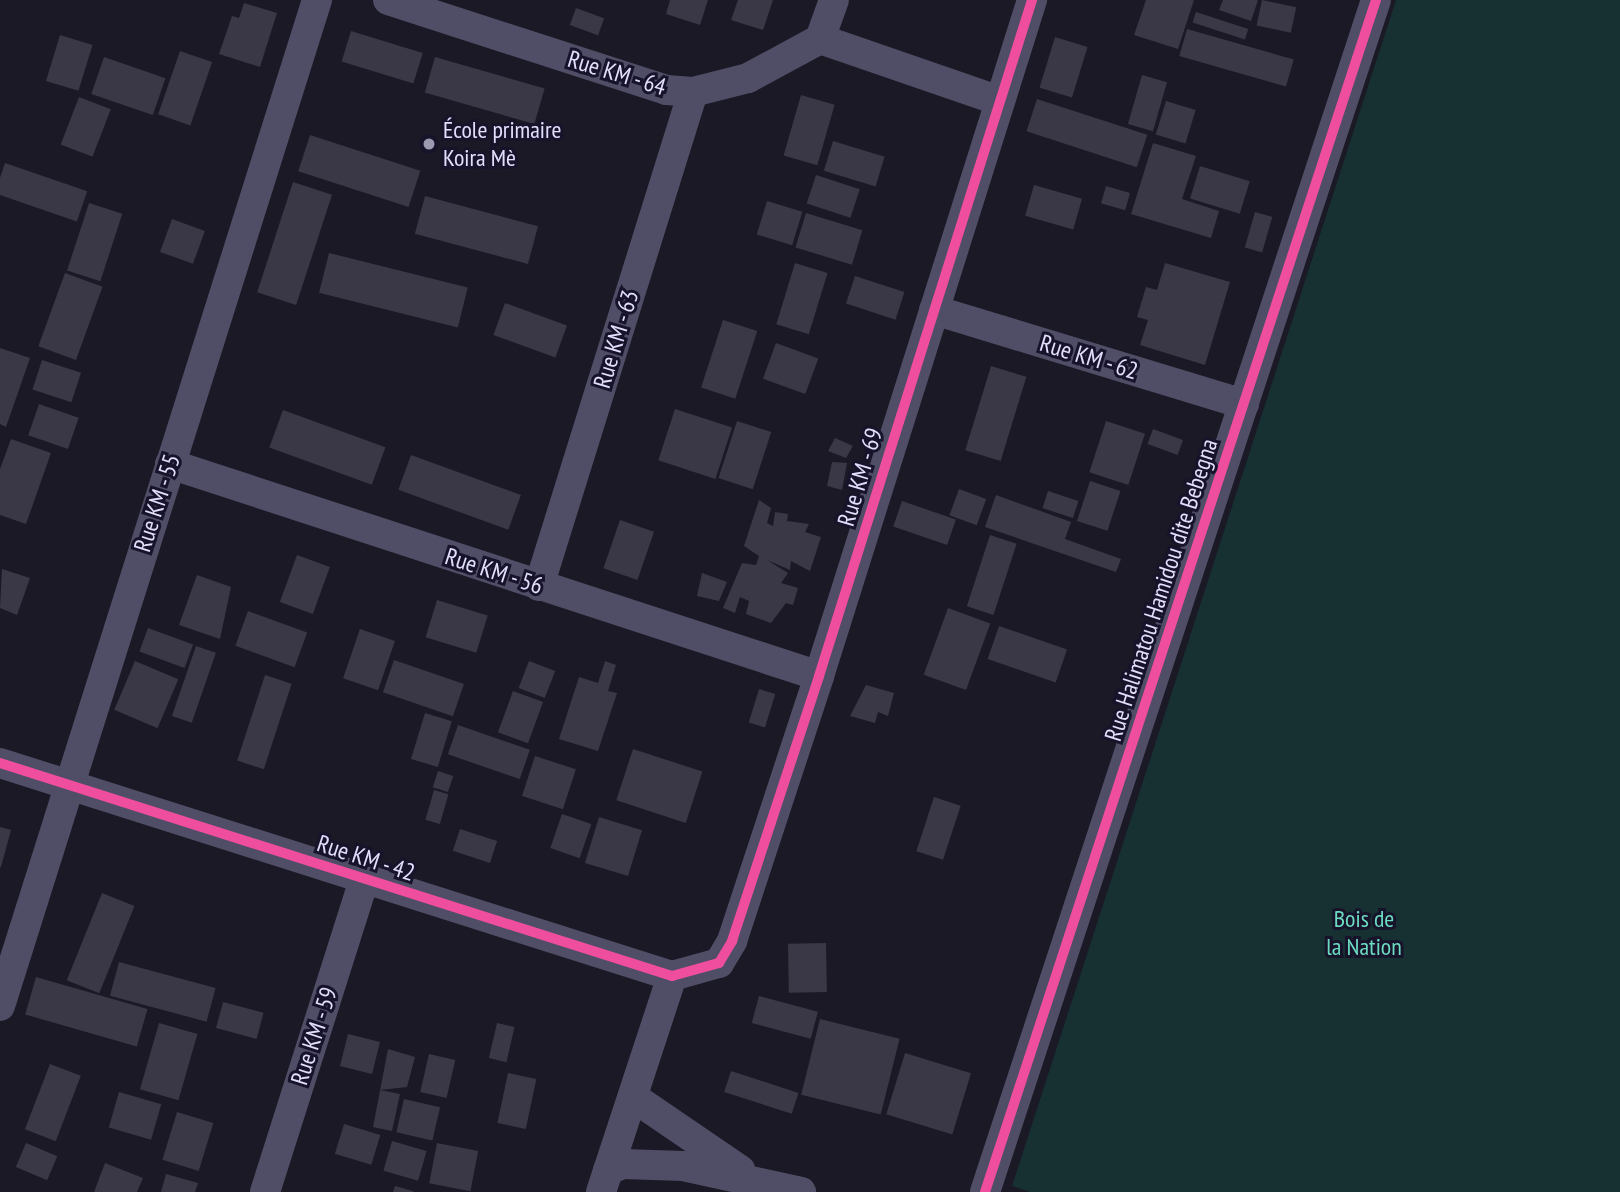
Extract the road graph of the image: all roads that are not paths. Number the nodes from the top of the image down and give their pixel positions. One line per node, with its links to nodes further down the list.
1 (317, 0): 11 (street, Rue KM - 55)
2 (388, 0): 7 (street, Rue KM - 64)
3 (834, 0): 6 (street)
4 (1032, 0): 8 (street, Rue KM - 69)
5 (1376, 0): 10 (street, Rue Halimatou Hamidou dite Bebegna)
6 (820, 39): 7 (street, Rue KM - 64); 8 (street)
7 (693, 92): 12 (street, Rue KM - 63)
8 (1000, 101): 9 (street, Rue KM - 69)
9 (934, 310): 10 (street, Rue KM - 62); 13 (street, Rue KM - 69)
10 (1244, 404): 24 (street, Rue Halimatou Hamidou dite Bebegna)
11 (170, 464): 12 (street, Rue KM - 56); 15 (street, Rue KM - 55)
12 (539, 586): 13 (street, Rue KM - 56)
13 (819, 676): 17 (street, Rue KM - 69)
14 (0, 763): 15 (street, Rue KM - 42)
15 (69, 785): 16 (street, Rue KM - 42); 18 (street, Rue KM - 55)
16 (363, 880): 17 (street, Rue KM - 42); 22 (street, Rue KM - 59)
17 (672, 976): 19 (street)
18 (0, 1006)
19 (633, 1097): 20 (street); 21 (street)
20 (755, 1179): 21 (street); 23 (street)
21 (604, 1181)
22 (265, 1192)
23 (801, 1192)
24 (985, 1192)

